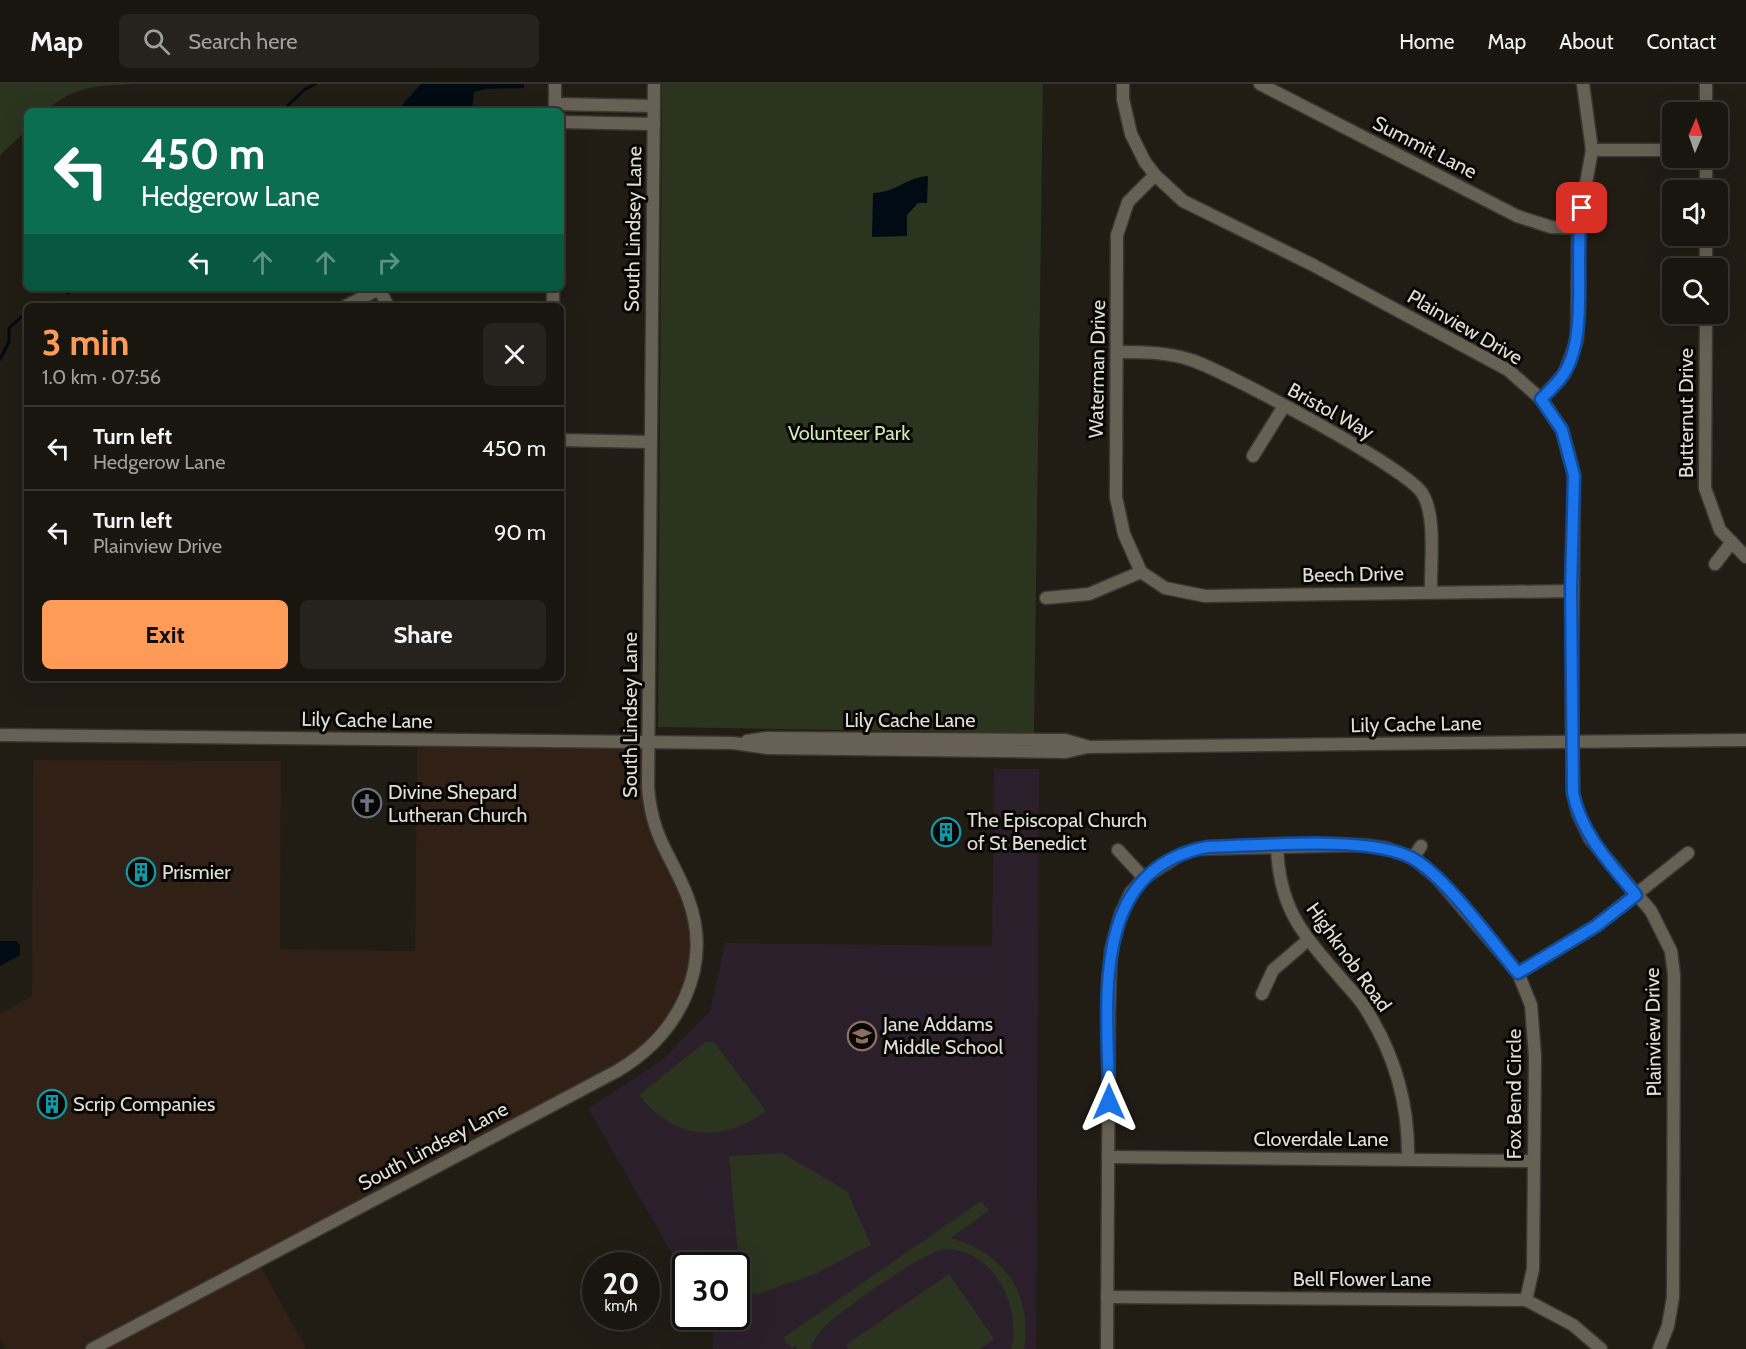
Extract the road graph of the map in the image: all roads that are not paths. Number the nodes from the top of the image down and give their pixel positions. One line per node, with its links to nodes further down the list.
1 (555, 84): 9 (street)
2 (654, 84): 8 (street, South Lindsey Lane)
3 (1122, 84): 14 (street, Plainview Drive)
4 (1260, 84): 15 (street, Summit Lane)
5 (1583, 84): 12 (street)
6 (1706, 84): 7 (street)
7 (1706, 102)
8 (654, 106): 9 (street); 11 (street, South Lindsey Lane)
9 (555, 108)
10 (564, 122): 11 (street)
11 (654, 124): 23 (street, South Lindsey Lane)
12 (1592, 150): 13 (street); 15 (street)
13 (1662, 150)
14 (1155, 175): 19 (street, Waterman Drive); 20 (street, Plainview Drive)
15 (1578, 228): 20 (street)
16 (374, 291): 17 (street)
17 (352, 303)
18 (1706, 324): 25 (street, Butternut Drive)
19 (1117, 352): 21 (street, Bristol Way); 28 (street, Waterman Drive)
20 (1541, 399): 29 (street, Plainview Drive)
21 (1284, 406): 24 (street); 30 (street, Bristol Way)
22 (564, 440): 23 (street)
23 (650, 442): 34 (street, South Lindsey Lane)
24 (1253, 456)
25 (1732, 542): 26 (street, Butternut Drive); 27 (street)
26 (1746, 557)
27 (1715, 564)
28 (1141, 572): 30 (street, Beech Drive); 31 (street)
29 (1571, 591): 30 (street, Beech Drive); 35 (street, Plainview Drive)
30 (1431, 592)
31 (1046, 598)
32 (0, 735): 34 (street, Lily Cache Lane)
33 (1746, 740): 35 (street, Lily Cache Lane)
34 (649, 742): 35 (street, Lily Cache Lane); 51 (street, South Lindsey Lane)
35 (1572, 742): 42 (street, Plainview Drive)
36 (1277, 846): 40 (street, Fox Bend Circle); 41 (street, Fox Bend Circle); 43 (street, Highknob Road)
37 (1421, 846): 40 (street)
38 (1118, 850): 41 (street)
39 (1688, 853): 42 (street)
40 (1413, 858): 44 (street, Fox Bend Circle)
41 (1144, 878): 46 (street, Fox Bend Circle)
42 (1636, 895): 44 (street); 54 (street, Plainview Drive)
43 (1308, 940): 45 (street); 47 (street, Highknob Road)
44 (1518, 973): 48 (street, Fox Bend Circle)
45 (1262, 994)
46 (1109, 1157): 47 (street, Cloverdale Lane); 49 (street, Fox Bend Circle)
47 (1408, 1159): 48 (street, Cloverdale Lane)
48 (1533, 1161): 50 (street, Fox Bend Circle)
49 (1107, 1297): 50 (street, Bell Flower Lane); 52 (street, Fox Bend Circle)
50 (1526, 1300): 53 (street, Bell Flower Lane)
51 (92, 1349)
52 (1107, 1349)
53 (1601, 1349)
54 (1659, 1349)

